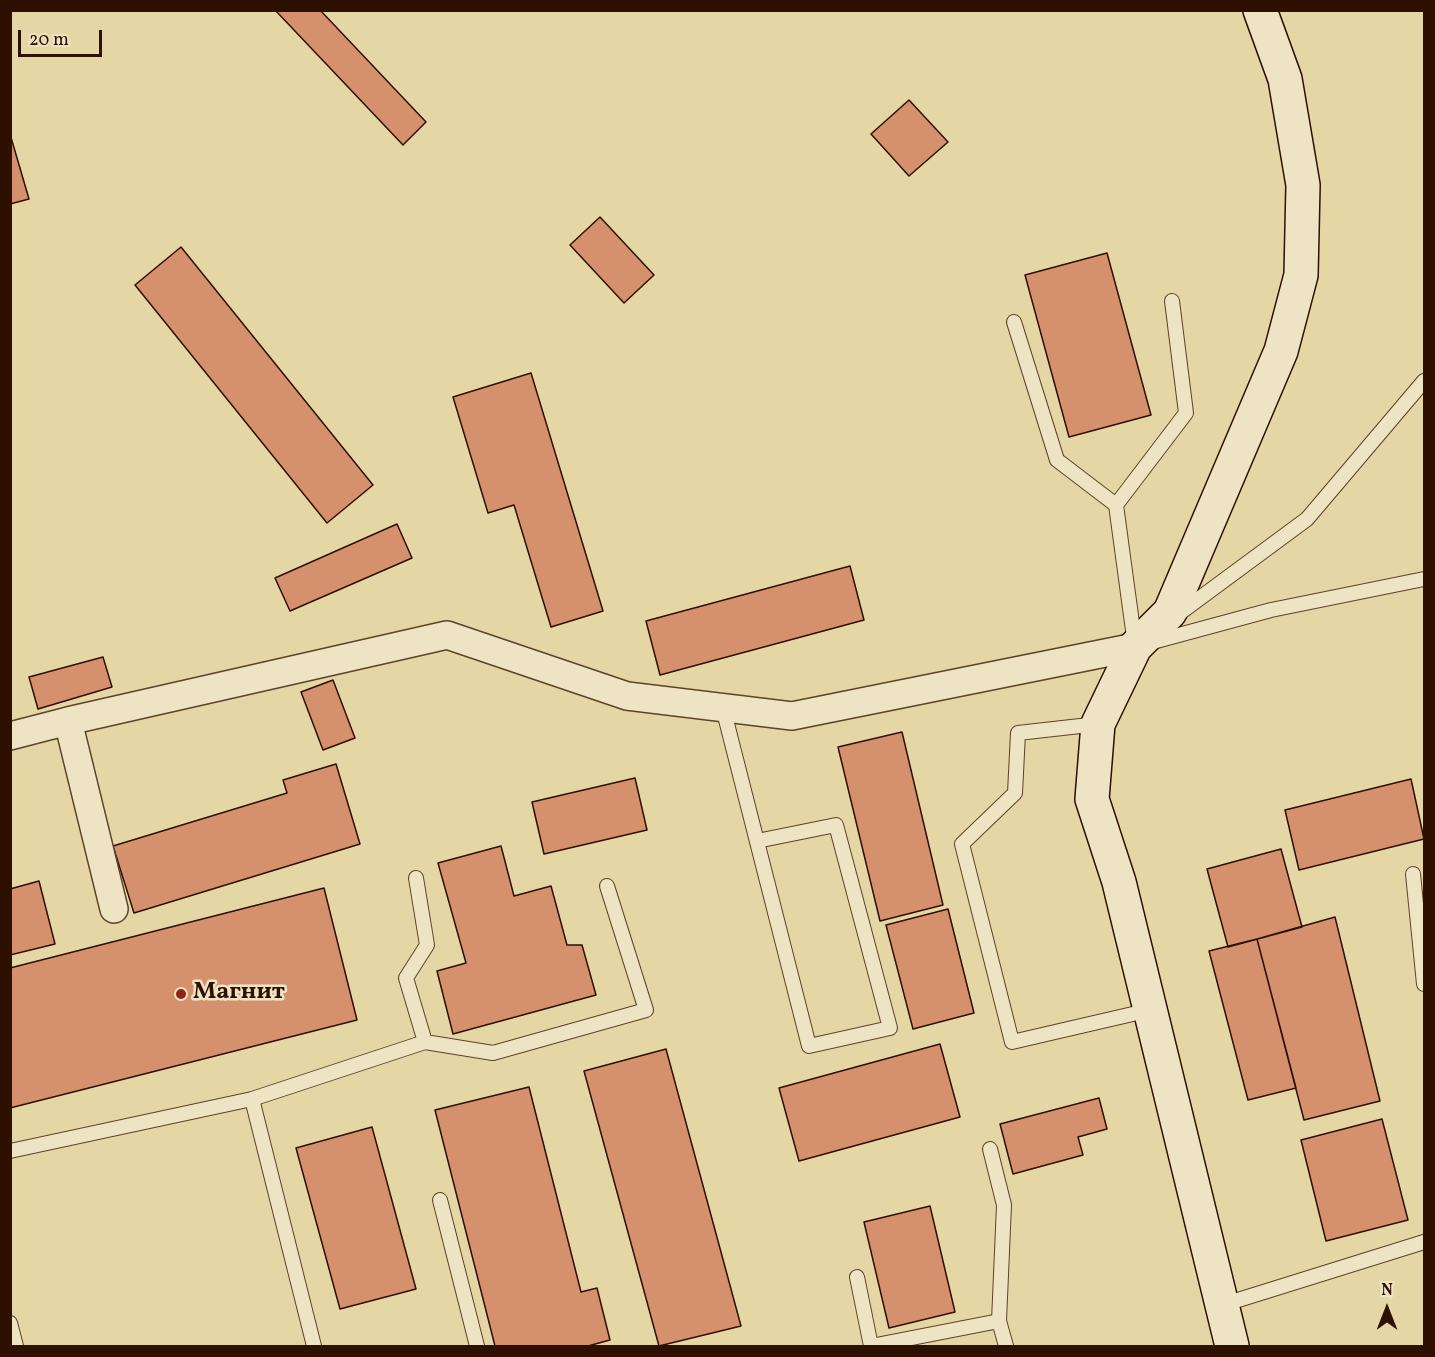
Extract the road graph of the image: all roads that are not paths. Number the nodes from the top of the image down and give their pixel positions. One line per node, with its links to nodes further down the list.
1 (1260, 10): 7 (street)
2 (1172, 301): 5 (lane)
3 (1014, 322): 5 (lane)
4 (1425, 381): 7 (lane)
5 (1116, 505): 7 (lane)
6 (1425, 579): 7 (lane)
7 (1135, 647): 8 (street); 10 (street)
8 (723, 708): 9 (street); 12 (lane)
9 (69, 721): 11 (street); 16 (street)
10 (1098, 724): 18 (street); 18 (lane)
11 (10, 735)
12 (757, 841)
13 (1413, 874): 17 (lane)
14 (416, 878): 19 (lane)
15 (608, 886): 19 (lane)
16 (114, 909)
17 (1425, 984)
18 (1150, 1010): 26 (street)
19 (425, 1042): 20 (lane)
20 (252, 1099): 22 (lane); 31 (lane)
21 (990, 1149): 27 (lane)
22 (10, 1151)
23 (440, 1200): 32 (lane)
24 (1425, 1242): 26 (lane)
25 (857, 1277): 29 (lane)
26 (1222, 1305): 34 (street)
27 (999, 1321): 29 (lane); 33 (lane)
28 (10, 1323): 30 (lane)
29 (871, 1346)
30 (16, 1347)
31 (314, 1347)
32 (477, 1347)
33 (1006, 1347)
34 (1232, 1347)

